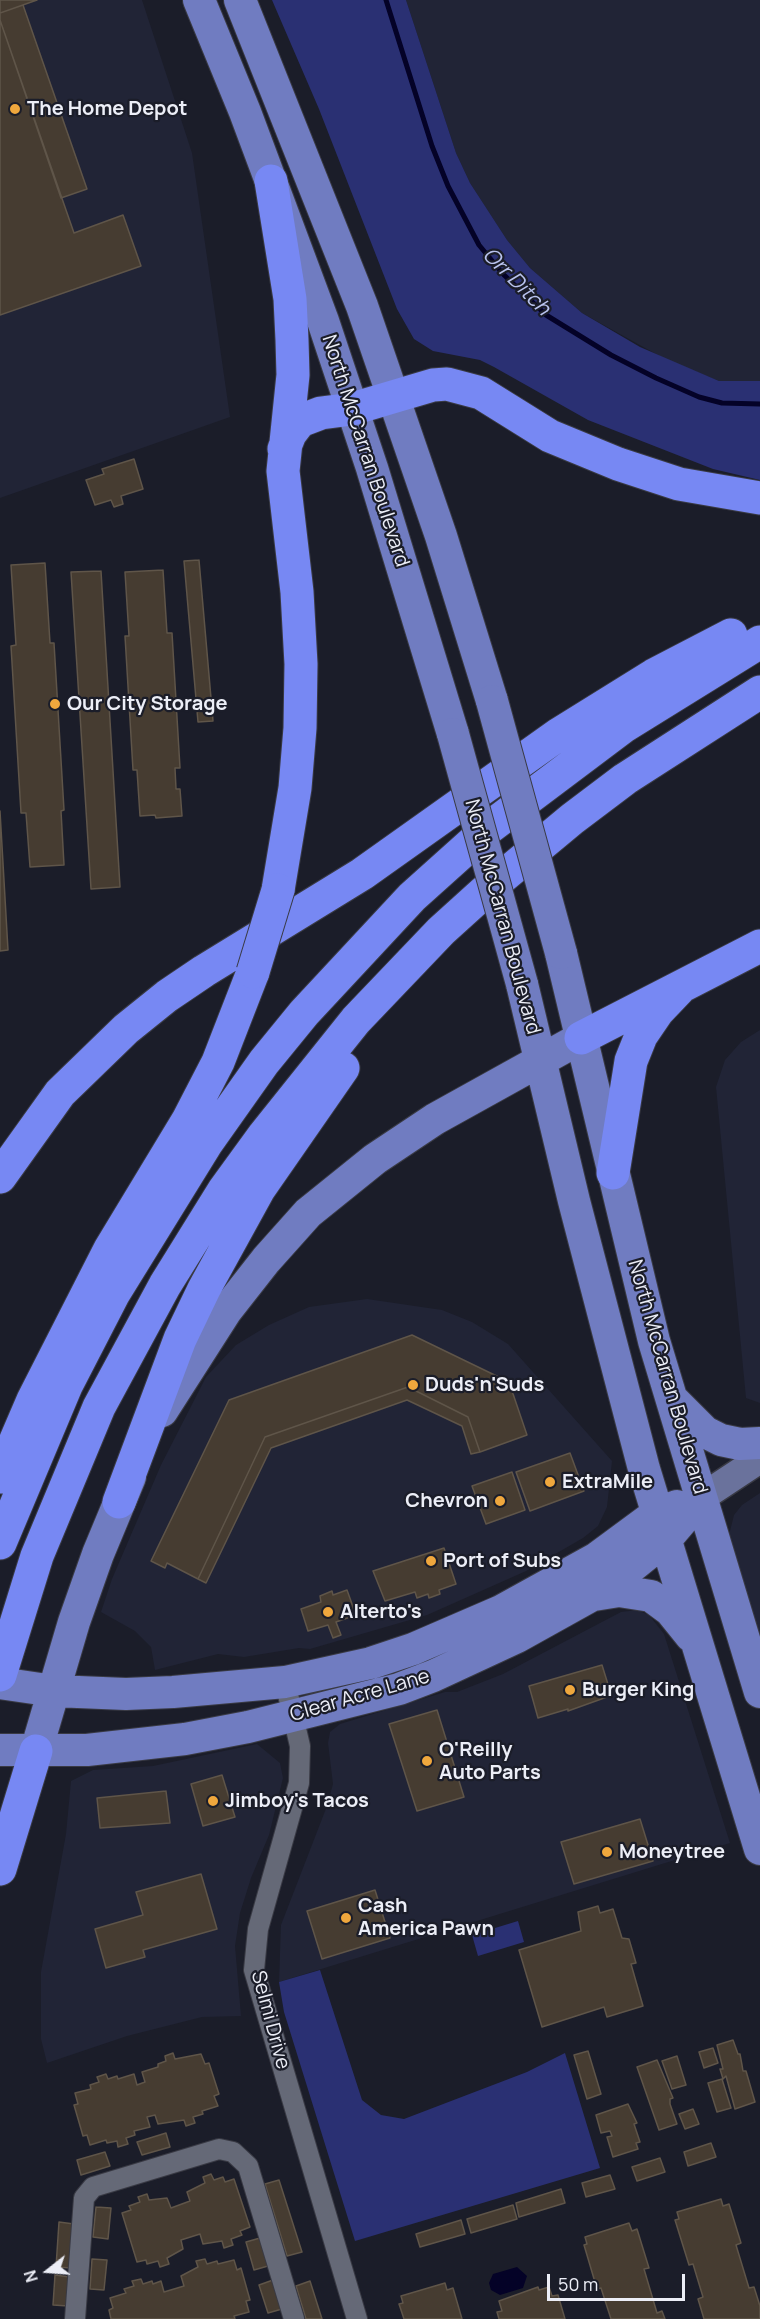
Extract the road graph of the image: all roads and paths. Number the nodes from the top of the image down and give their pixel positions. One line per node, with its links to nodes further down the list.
1 (199, 0): 3 (main road, North McCarran Boulevard)
2 (240, 0): 4 (main road, North McCarran Boulevard)
3 (271, 182): 5 (main road, North McCarran Boulevard); 6 (highway)
4 (394, 395): 5 (highway); 7 (highway); 14 (main road, North McCarran Boulevard, bridge)
5 (352, 409): 6 (highway); 15 (main road, North McCarran Boulevard, bridge)
6 (284, 450): 21 (highway, bridge)
7 (760, 498)
8 (760, 622): 17 (highway)
9 (760, 642): 25 (highway)
10 (760, 692): 11 (highway)
11 (524, 858): 23 (highway); 28 (highway)
12 (760, 946): 13 (highway)
13 (679, 989): 14 (highway); 16 (highway)
14 (581, 1038): 15 (main road); 16 (main road, North McCarran Boulevard)
15 (540, 1062): 23 (main road); 24 (main road, North McCarran Boulevard)
16 (613, 1173): 18 (main road, North McCarran Boulevard)
17 (0, 1177)
18 (670, 1396): 19 (main road); 22 (main road, North McCarran Boulevard)
19 (760, 1443)
20 (760, 1459): 22 (street, Clear Acre Lane)
21 (0, 1477)
22 (701, 1498): 24 (main road, Clear Acre Lane); 32 (main road, North McCarran Boulevard)
23 (119, 1502): 31 (main road)
24 (662, 1526): 26 (main road, Clear Acre Lane); 27 (main road, North McCarran Boulevard); 29 (main road, Clear Acre Lane)
25 (0, 1543)
26 (593, 1595): 27 (main road); 33 (main road, Clear Acre Lane)
27 (700, 1650): 36 (main road, North McCarran Boulevard)
28 (0, 1675)
29 (285, 1682): 31 (main road, Clear Acre Lane); 33 (street, Selmi Drive)
30 (0, 1683): 31 (main road, Clear Acre Lane)
31 (54, 1691): 35 (main road)
32 (760, 1692)
33 (295, 1716): 35 (main road, Clear Acre Lane); 40 (street, Selmi Drive)
34 (0, 1750): 35 (main road, Clear Acre Lane)
35 (36, 1751): 37 (highway)
36 (760, 1849)
37 (0, 1869)
38 (75, 2319): 39 (street)
39 (294, 2319)
40 (357, 2319)

